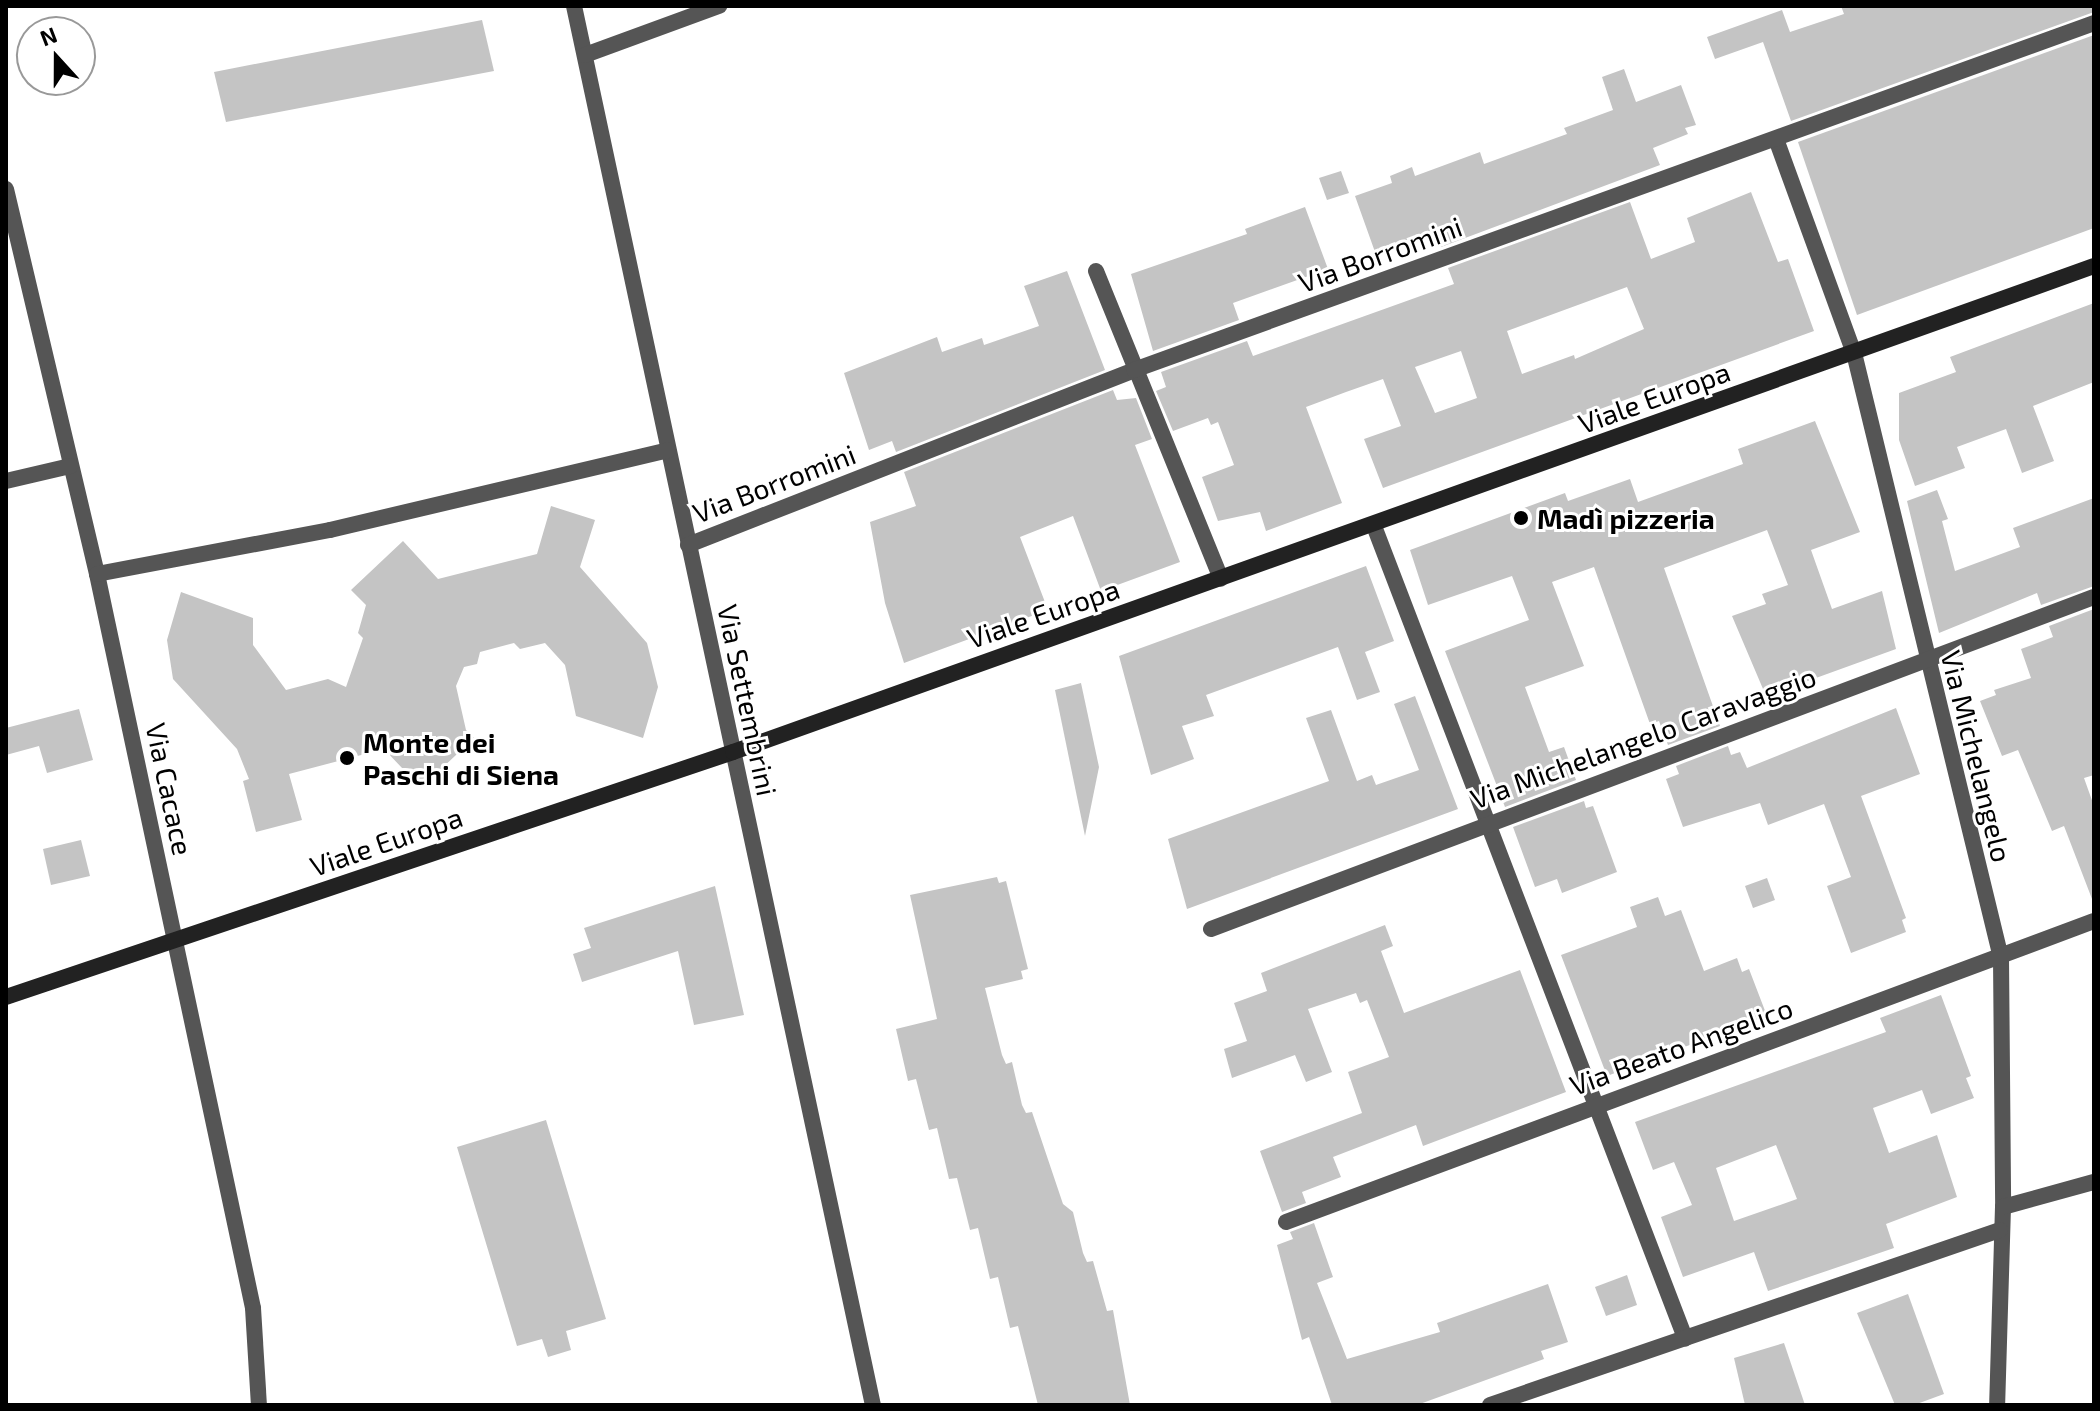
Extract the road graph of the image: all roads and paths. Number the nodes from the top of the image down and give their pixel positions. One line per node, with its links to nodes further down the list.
1 (574, 6): 4 (street, Via Settembrini)
2 (719, 6): 4 (street)
3 (2094, 23): 5 (street, Via Borromini)
4 (585, 55): 11 (street, Via Settembrini)
5 (1776, 139): 9 (street, Via Michelangelo); 10 (street, Via Borromini)
6 (6, 189): 12 (street, Via Cacace)
7 (2094, 266): 9 (street, Viale Europa)
8 (1096, 271): 10 (street)
9 (1854, 353): 14 (street, Viale Europa); 19 (street, Via Michelangelo)
10 (1134, 370): 15 (street, Via Borromini); 17 (street)
11 (668, 450): 15 (street, Via Settembrini); 16 (street)
12 (70, 466): 13 (street); 16 (street, Via Cacace)
13 (6, 481)
14 (1374, 526): 17 (street, Viale Europa); 21 (street)
15 (688, 545): 20 (street, Via Settembrini)
16 (97, 574): 24 (street, Via Cacace)
17 (1221, 579): 20 (street, Viale Europa)
18 (2094, 597): 19 (street, Via Michelangelo Caravaggio)
19 (1926, 659): 21 (street, Via Michelangelo Caravaggio); 25 (street, Via Michelangelo)
20 (733, 752): 24 (street, Viale Europa); 34 (street, Via Settembrini)
21 (1487, 823): 23 (street, Via Michelangelo Caravaggio); 27 (street)
22 (2094, 921): 25 (street, Via Beato Angelico)
23 (1211, 929)
24 (176, 939): 26 (street, Viale Europa); 33 (street, Via Cacace)
25 (2001, 958): 27 (street, Via Beato Angelico); 29 (street, Via Michelangelo)
26 (6, 997)
27 (1597, 1104): 30 (street, Via Beato Angelico); 32 (street)
28 (2094, 1182): 29 (street)
29 (2003, 1207): 31 (street, Via Michelangelo)
30 (1286, 1222)
31 (2000, 1230): 32 (street); 36 (street, Via Michelangelo)
32 (1685, 1338): 35 (street)
33 (259, 1405)
34 (873, 1405)
35 (1490, 1405)
36 (1997, 1405)

